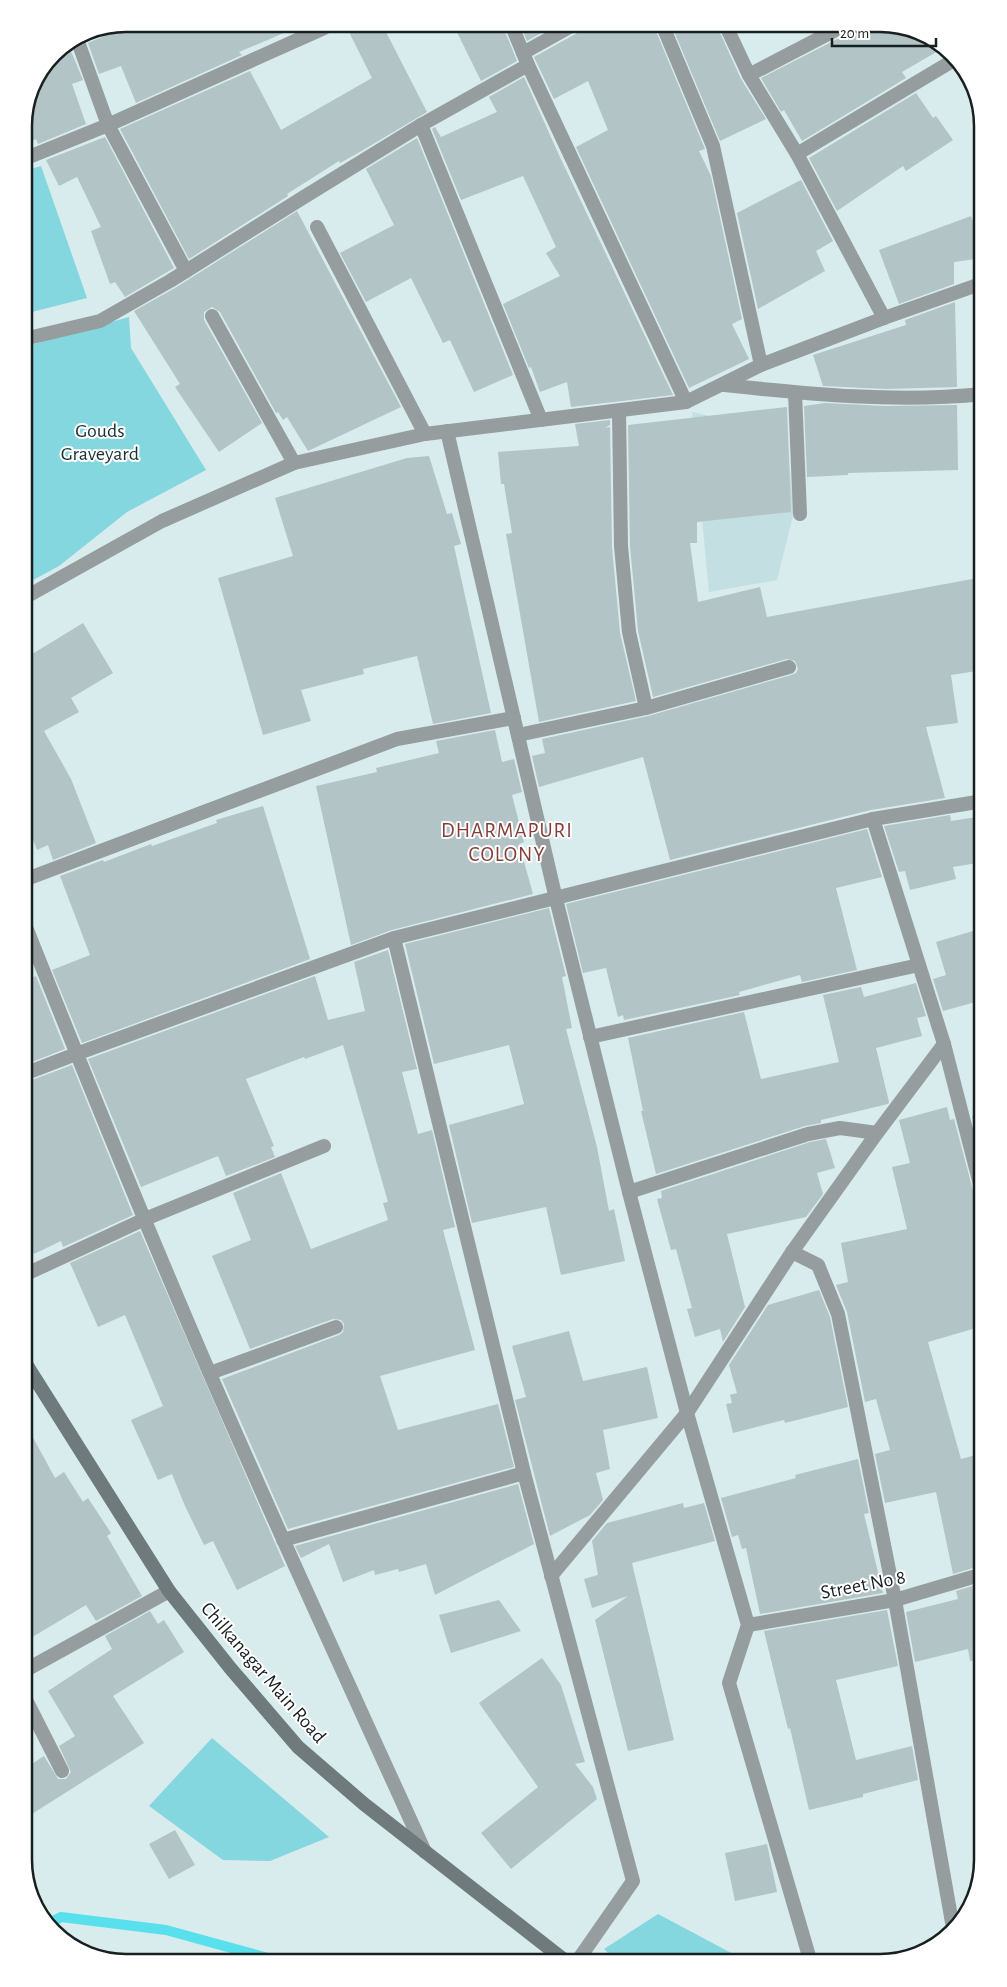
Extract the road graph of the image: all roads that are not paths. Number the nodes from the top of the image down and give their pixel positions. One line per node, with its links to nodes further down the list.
1 (309, 33): 11 (street)
2 (515, 33): 8 (street)
3 (562, 33): 8 (street)
4 (666, 33): 21 (street)
5 (729, 33): 10 (street)
6 (830, 33): 10 (street)
7 (79, 45): 11 (street)
8 (525, 59): 12 (street); 25 (street)
9 (949, 63): 13 (street)
10 (749, 75): 13 (street)
11 (108, 125): 14 (street); 16 (street)
12 (421, 125): 16 (street); 27 (street)
13 (797, 154): 19 (street)
14 (33, 155)
15 (317, 226): 29 (street)
16 (186, 271): 20 (street)
17 (974, 286): 19 (street)
18 (212, 316): 30 (street)
19 (884, 318): 21 (street)
20 (33, 337)
21 (761, 365): 22 (street)
22 (723, 384): 23 (street); 25 (street)
23 (795, 393): 24 (street); 31 (street)
24 (974, 395)
25 (686, 402): 26 (street)
26 (619, 411): 27 (street); 34 (street)
27 (540, 420): 28 (street)
28 (448, 431): 29 (street); 35 (street)
29 (425, 434): 30 (street)
30 (294, 463): 32 (street)
31 (800, 514)
32 (33, 593)
33 (788, 667): 34 (street)
34 (646, 708): 36 (street)
35 (514, 718): 36 (street); 39 (street)
36 (518, 735): 40 (street)
37 (974, 802): 38 (street)
38 (873, 819): 40 (street); 43 (street)
39 (33, 877)
40 (556, 899): 41 (street); 44 (street)
41 (394, 938): 46 (street); 59 (street)
42 (33, 944): 46 (street)
43 (919, 965): 44 (street); 45 (street)
44 (590, 1037): 51 (street)
45 (944, 1044): 48 (street); 50 (street)
46 (76, 1054): 47 (street); 52 (street)
47 (32, 1071)
48 (877, 1133): 51 (street); 53 (street)
49 (324, 1146): 52 (street)
50 (974, 1161)
51 (629, 1192): 58 (street)
52 (145, 1219): 54 (street); 56 (street)
53 (792, 1252): 58 (street); 64 (street)
54 (32, 1271)
55 (336, 1327): 56 (street)
56 (210, 1373): 60 (street)
57 (32, 1374): 63 (main road, Chilkanagar Main Road)
58 (687, 1413): 61 (street); 65 (street)
59 (524, 1473): 60 (street); 61 (street)
60 (283, 1540): 69 (street)
61 (551, 1576): 72 (street)
62 (974, 1577): 64 (street, Street No 8)
63 (169, 1590): 66 (street); 69 (main road, Chilkanagar Main Road)
64 (895, 1600): 65 (street, Street No 8); 70 (street)
65 (748, 1625): 73 (street)
66 (32, 1666)
67 (32, 1712): 68 (street)
68 (62, 1771)
69 (425, 1852): 71 (main road, Chilkanagar Main Road)
70 (952, 1921)
71 (556, 1954)
72 (582, 1954)
73 (808, 1954)

